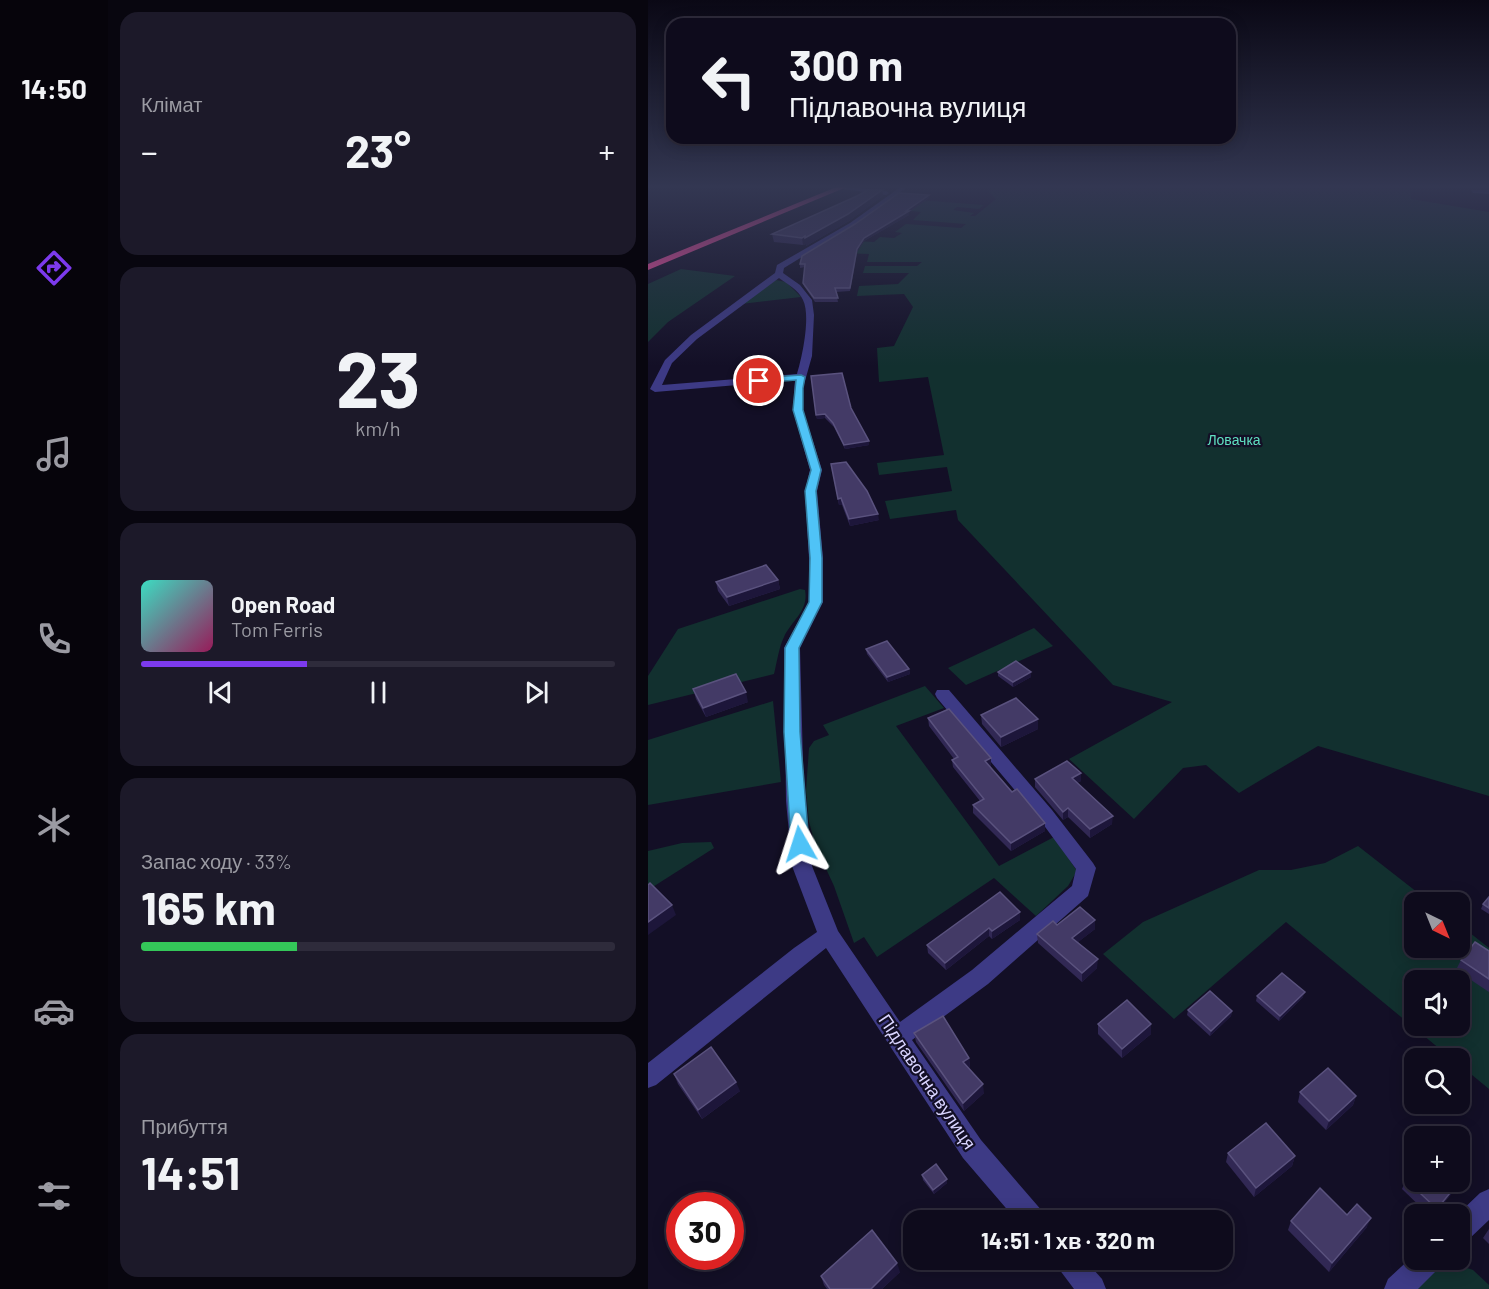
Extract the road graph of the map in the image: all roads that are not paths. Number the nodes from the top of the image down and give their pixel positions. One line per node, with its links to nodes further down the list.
1 (698, 246): 3 (highway)
2 (814, 246): 4 (street)
3 (648, 267)
4 (779, 274): 5 (street, Підлавочна вулиця); 5 (street)
5 (801, 377): 7 (street, Підлавочна вулиця)
6 (943, 694): 8 (street)
7 (829, 935): 8 (street, Підлавочна вулиця); 9 (street)
8 (897, 1038): 11 (street, Підлавочна вулиця)
9 (648, 1077)
10 (1489, 1202): 12 (street)
11 (1025, 1210)
12 (1470, 1220)
13 (1076, 1270): 15 (street)
14 (1418, 1270): 16 (street)
15 (1092, 1289)
16 (1398, 1289)

